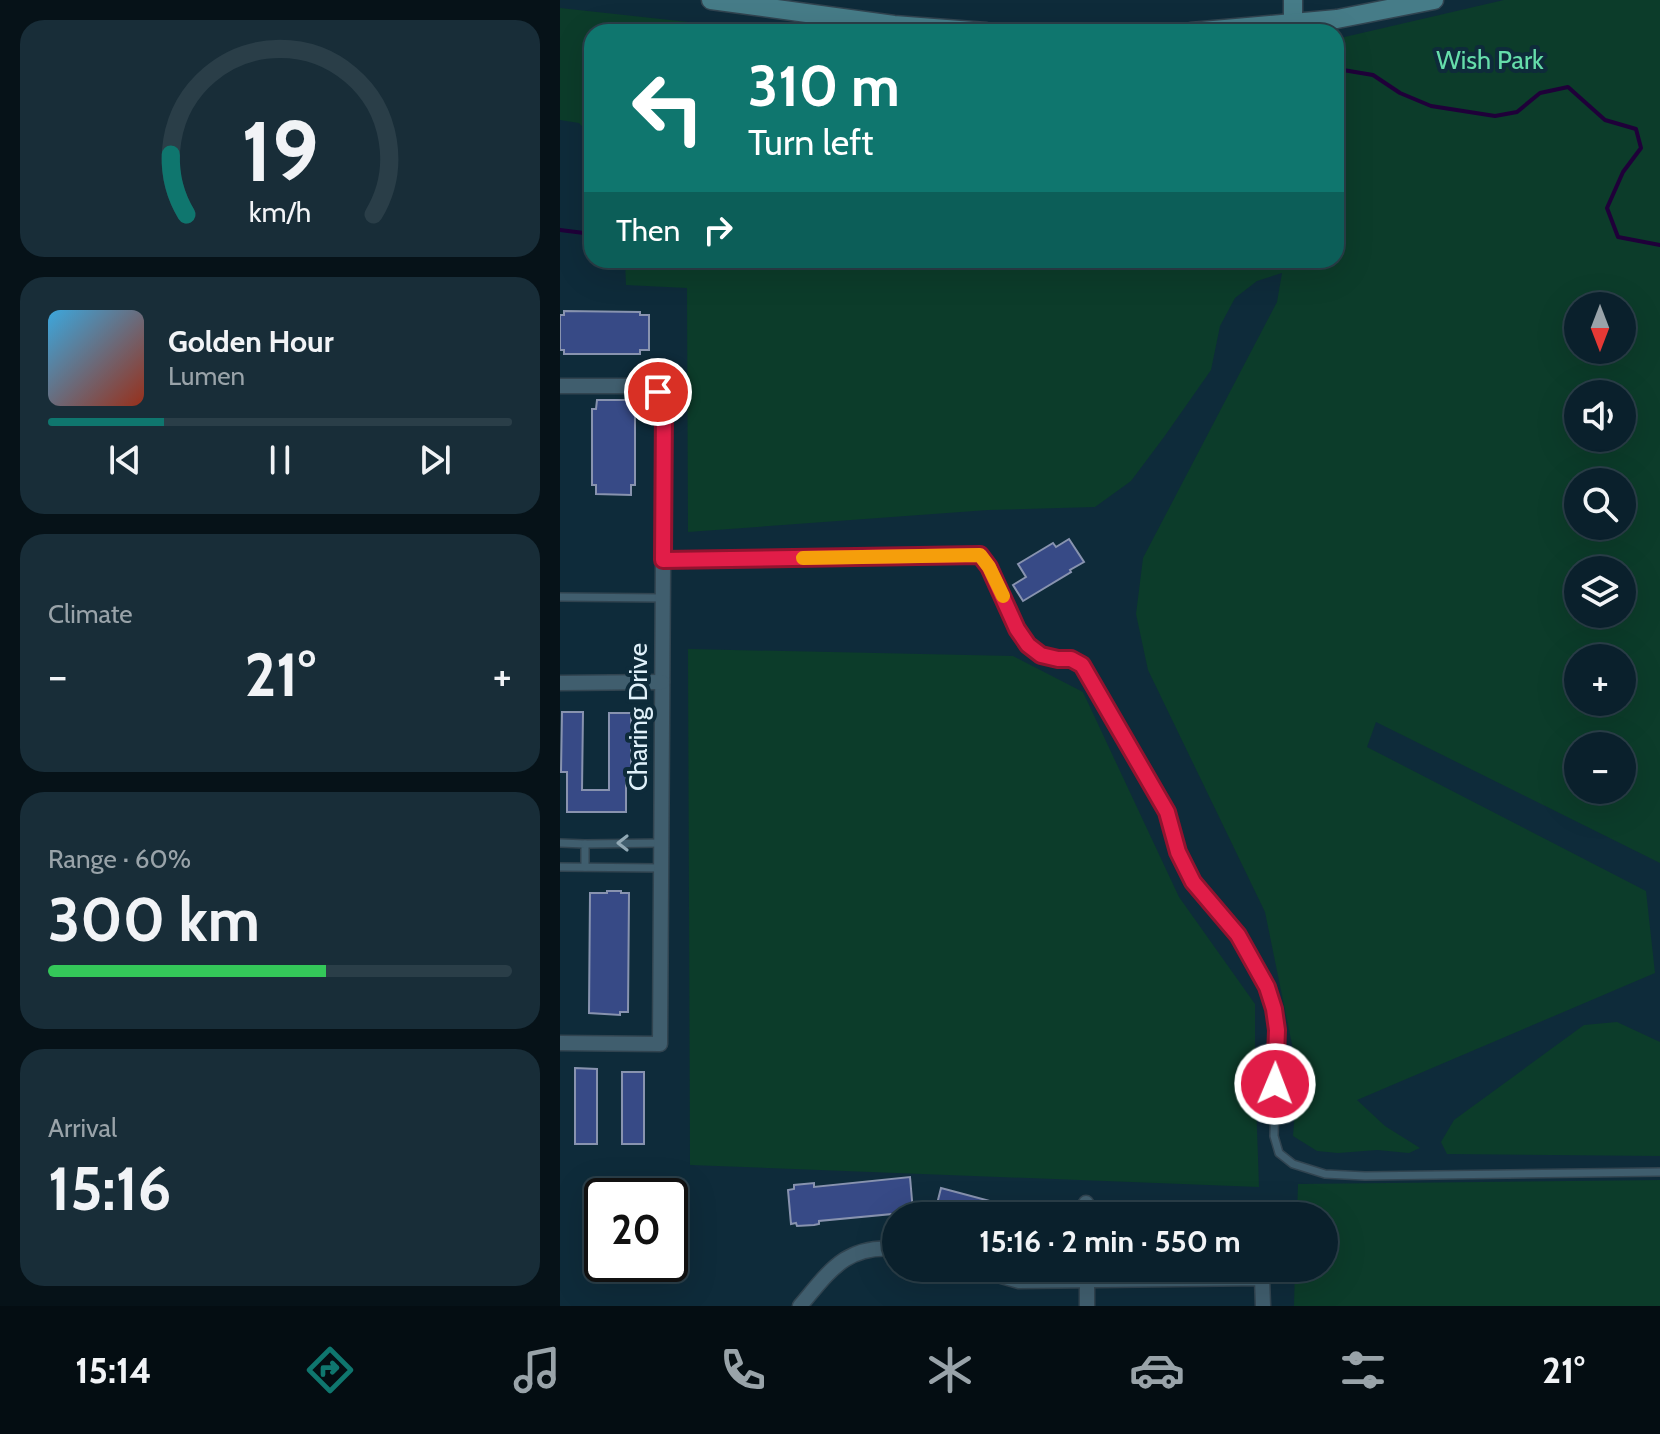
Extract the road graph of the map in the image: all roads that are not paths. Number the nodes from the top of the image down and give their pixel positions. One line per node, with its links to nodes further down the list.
1 (711, 0): 4 (main road)
2 (1293, 0): 6 (main road)
3 (1434, 0): 6 (main road)
4 (788, 5): 5 (main road)
5 (889, 24)
6 (1293, 24)
7 (560, 386): 8 (street, Charing Drive)
8 (663, 560): 10 (street, Charing Drive); 20 (lane)
9 (560, 597): 10 (lane)
10 (663, 598): 11 (street, Charing Drive)
11 (662, 682): 12 (street); 14 (street, Charing Drive)
12 (560, 683)
13 (560, 843): 15 (lane)
14 (662, 843): 15 (lane, one-way to 15); 18 (street, Charing Drive)
15 (585, 844): 17 (lane)
16 (560, 867): 17 (lane)
17 (585, 867): 18 (lane)
18 (661, 868): 19 (street, Charing Drive)
19 (560, 1043)
20 (1660, 1172)
21 (882, 1250): 24 (street)
22 (1087, 1282): 25 (street)
23 (1262, 1282): 26 (street)
24 (800, 1306)
25 (1087, 1306)
26 (1263, 1306)

